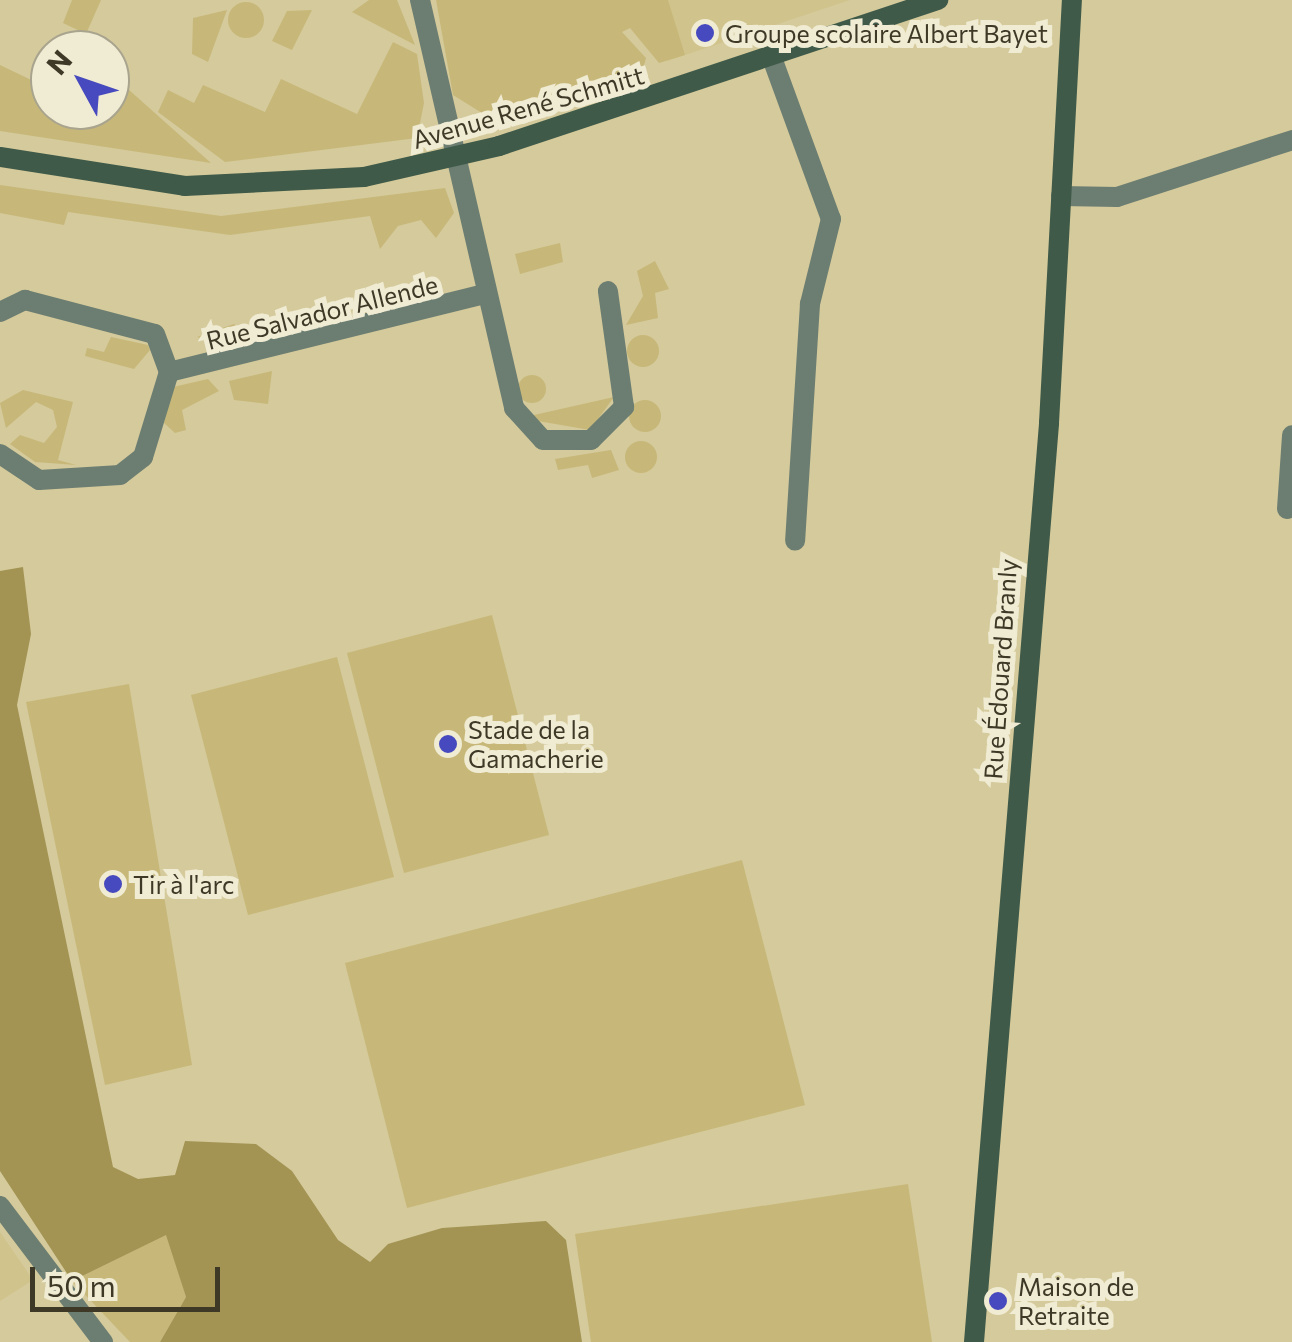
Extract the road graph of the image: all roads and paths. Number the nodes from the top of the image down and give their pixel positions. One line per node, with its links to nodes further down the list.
1 (420, 0): 7 (street)
2 (938, 0): 4 (street, Avenue René Schmitt)
3 (1072, 0): 8 (street, Rue Édouard Branly)
4 (772, 58): 7 (street, Avenue René Schmitt); 16 (street)
5 (1292, 140): 8 (street)
6 (0, 158): 7 (street, Avenue René Schmitt)
7 (455, 158): 10 (street)
8 (1060, 196): 19 (street, Rue Édouard Branly)
9 (608, 291): 10 (street)
10 (484, 294): 12 (street, Rue Salvador Allende)
11 (0, 312): 12 (street)
12 (169, 372): 14 (street)
13 (1292, 435): 15 (street)
14 (0, 454)
15 (1287, 509)
16 (795, 541)
17 (0, 1206): 18 (street)
18 (103, 1342)
19 (974, 1342)

